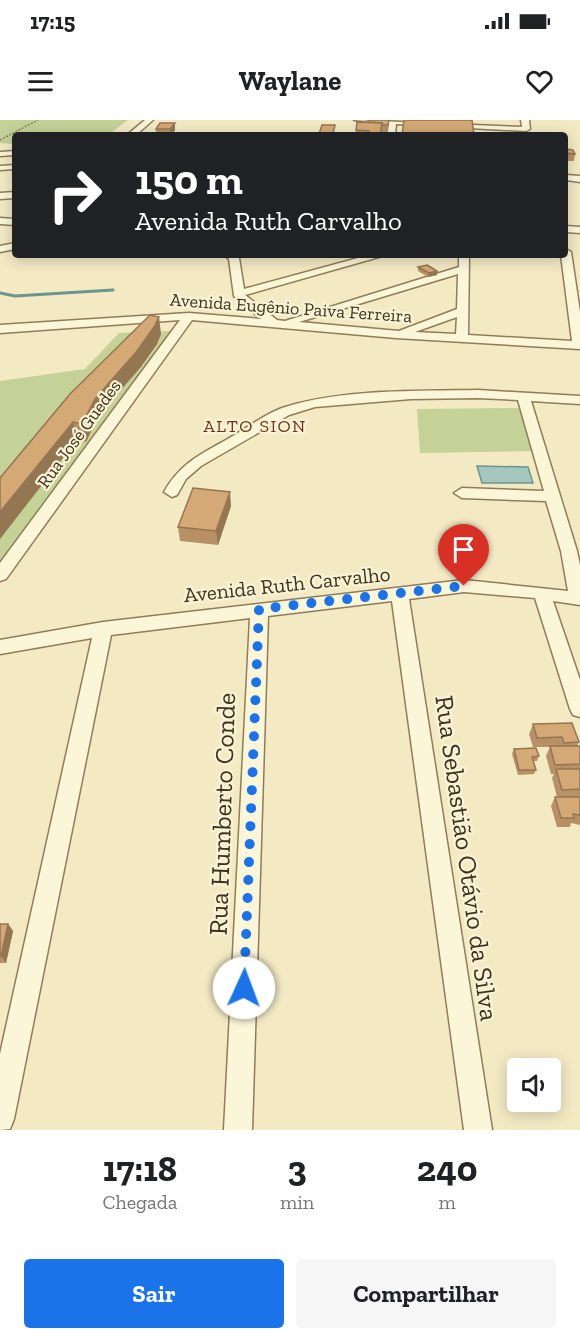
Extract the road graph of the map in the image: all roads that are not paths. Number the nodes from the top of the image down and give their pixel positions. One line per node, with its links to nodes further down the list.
1 (149, 120): 5 (street)
2 (358, 120): 4 (street)
3 (525, 120): 7 (street)
4 (393, 122): 6 (street); 7 (street)
5 (135, 132)
6 (391, 132)
7 (527, 132)
8 (232, 258): 13 (street)
9 (371, 258): 13 (street)
10 (464, 258): 12 (street)
11 (567, 258): 21 (street)
12 (464, 269): 14 (street); 17 (street)
13 (234, 299): 16 (street); 17 (street)
14 (462, 311): 19 (street); 20 (street)
15 (189, 316): 16 (street, Avenida Eugênio Paiva Ferreira); 18 (street, Avenida Eugênio Paiva Ferreira); 27 (street, Rua José Guedes)
16 (205, 317): 17 (street, Avenida Eugênio Paiva Ferreira)
17 (277, 325): 19 (street, Avenida Eugênio Paiva Ferreira)
18 (0, 329)
19 (396, 334): 20 (street, Avenida Eugênio Paiva Ferreira)
20 (462, 338): 21 (street, Avenida Eugênio Paiva Ferreira)
21 (580, 345)
22 (523, 395): 23 (street); 24 (street); 26 (street)
23 (580, 400)
24 (172, 492)
25 (462, 493): 26 (street)
26 (553, 496): 28 (street)
27 (0, 575)
28 (577, 578): 31 (street)
29 (542, 593): 30 (street, Avenida Ruth Carvalho); 31 (street, Avenida Ruth Carvalho); 35 (street)
30 (400, 594): 32 (street, Avenida Ruth Carvalho); 38 (street, Rua Sebastião Otávio da Silva)
31 (579, 599)
32 (259, 609): 33 (street, Avenida Ruth Carvalho); 37 (street, Rua Humberto Conde)
33 (103, 629): 34 (street, Avenida Ruth Carvalho); 36 (street)
34 (0, 647)
35 (580, 709)
36 (0, 1119)
37 (238, 1130)
38 (478, 1130)

